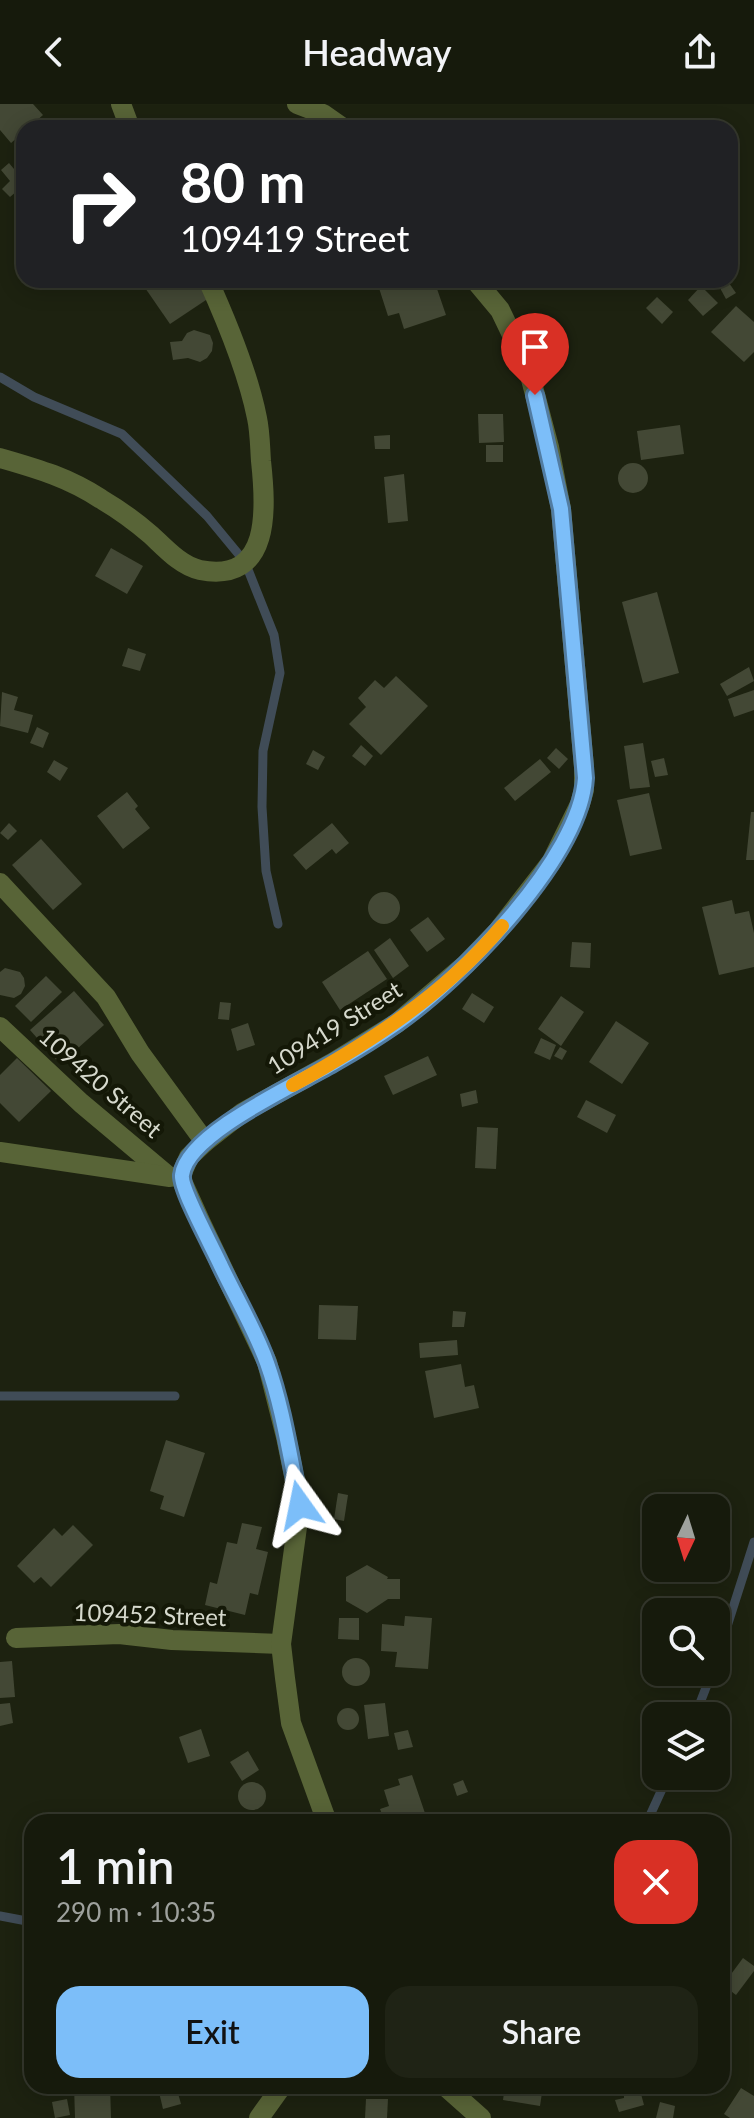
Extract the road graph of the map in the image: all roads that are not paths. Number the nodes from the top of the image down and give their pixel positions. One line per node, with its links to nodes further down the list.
1 (297, 104): 2 (street)
2 (332, 120)
3 (212, 288): 5 (street)
4 (482, 288): 8 (street, 109419 Street)
5 (0, 458)
6 (0, 883): 8 (street)
7 (0, 1027): 10 (street, 109420 Street)
8 (205, 1142): 10 (street, 109419 Street)
9 (0, 1152): 10 (street)
10 (175, 1178): 12 (street)
11 (16, 1638): 12 (street, 109452 Street)
12 (281, 1644): 13 (street)
13 (324, 1814)
14 (276, 2094): 16 (street)
15 (454, 2094): 17 (street)
16 (259, 2118)
17 (481, 2118)

